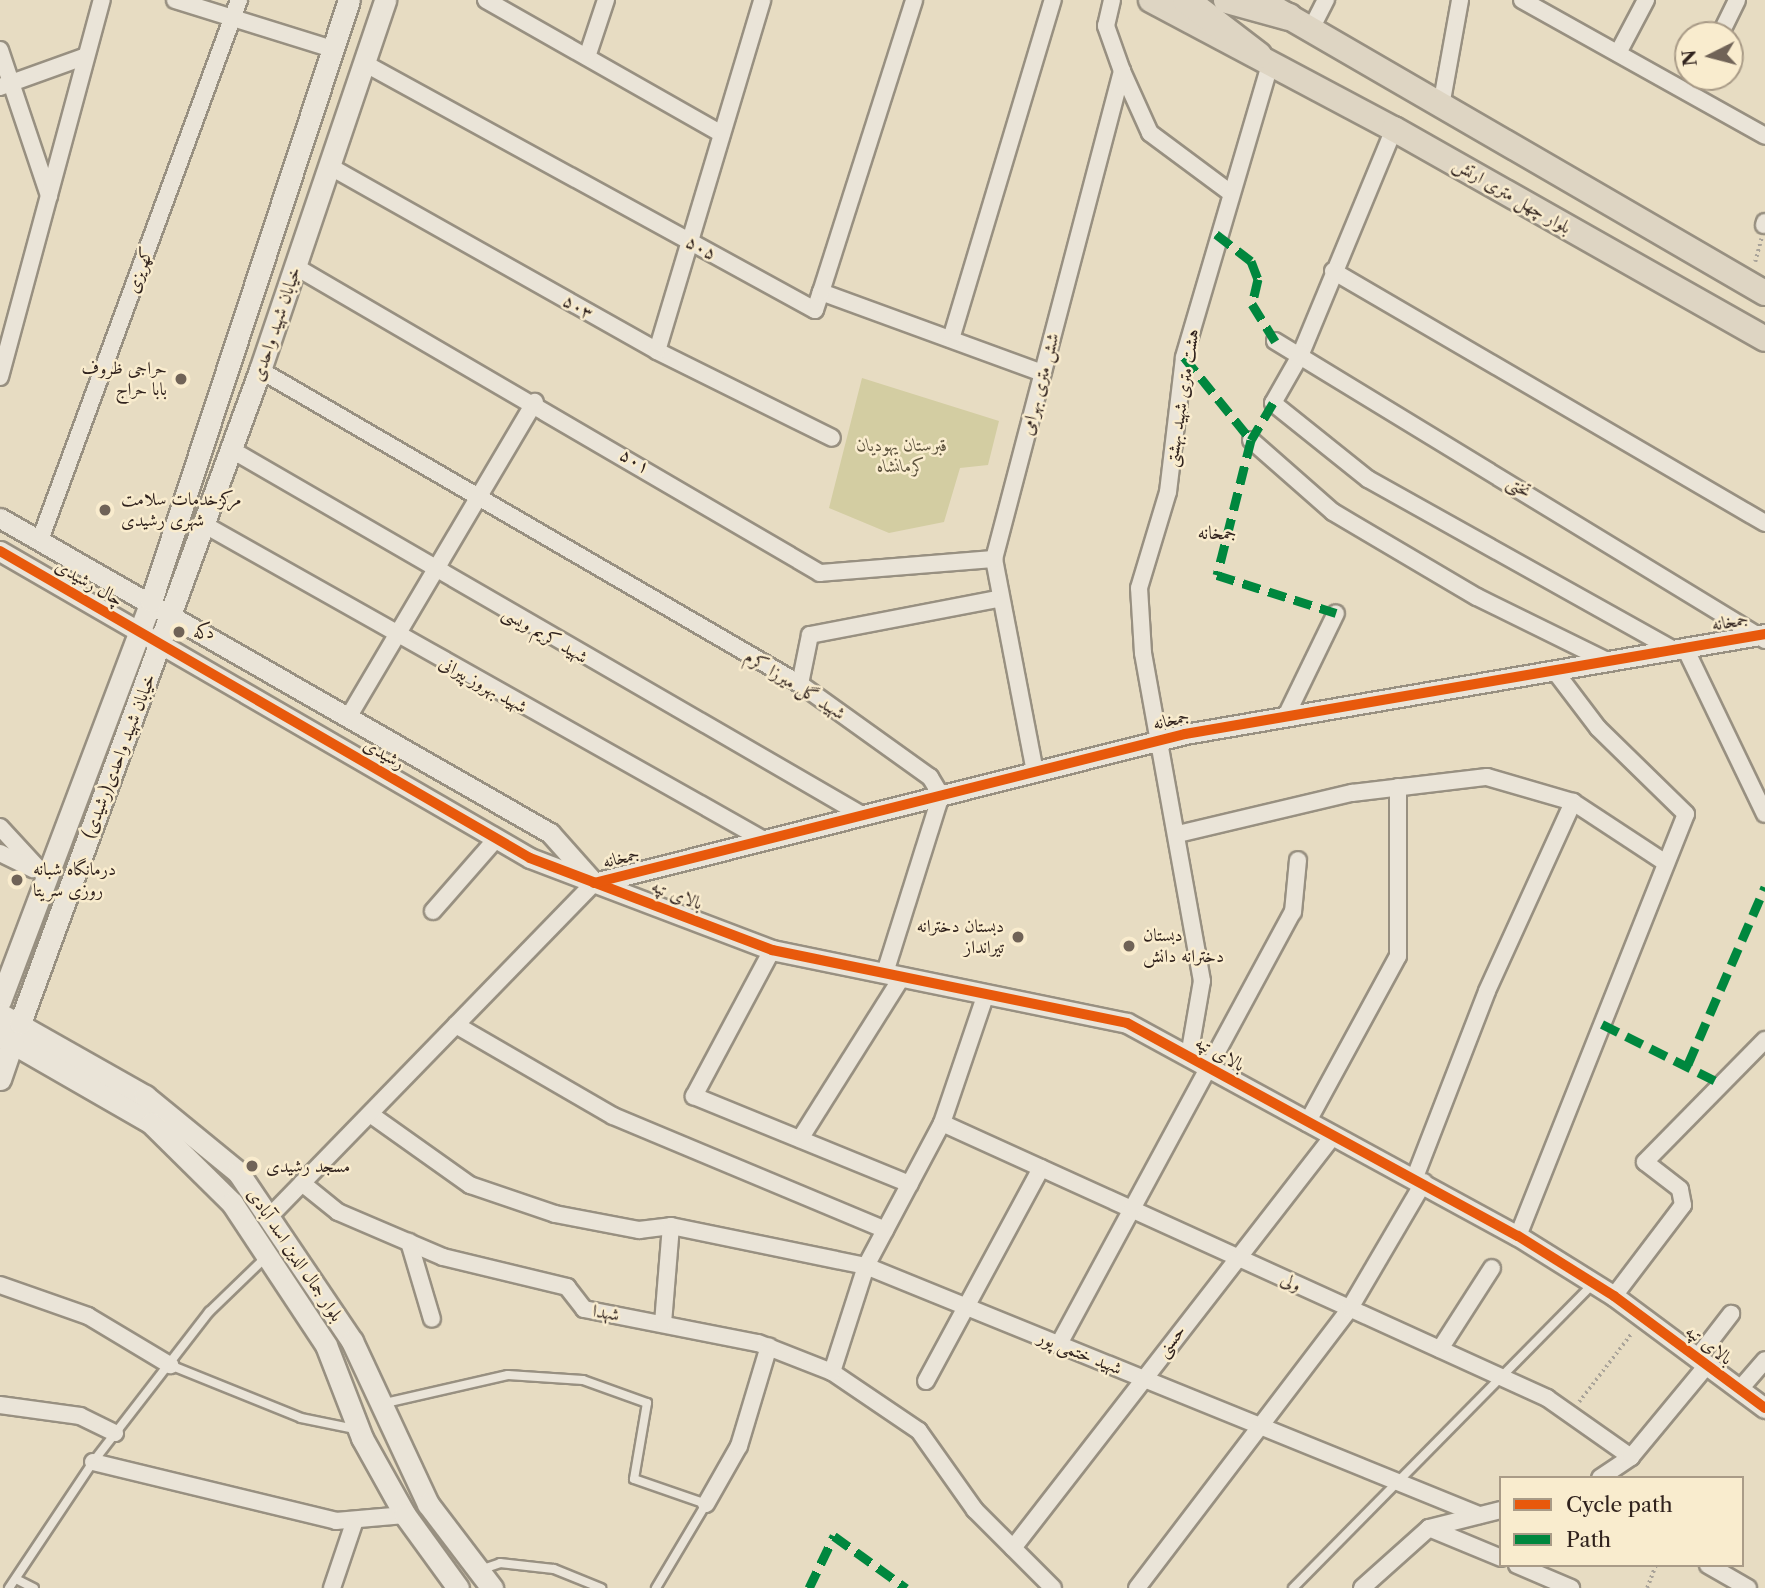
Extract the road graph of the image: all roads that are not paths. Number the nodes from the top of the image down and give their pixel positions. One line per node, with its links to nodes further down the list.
1 (102, 0): 28 (street)
2 (175, 0): 22 (street)
3 (239, 0): 22 (street, کهریزی)
4 (349, 0): 25 (main road, خیابان شهید واحدی)
5 (385, 0): 31 (main road, خیابان شهید واحدی)
6 (486, 0): 21 (street)
7 (606, 0): 29 (street)
8 (762, 0): 38 (street)
9 (914, 0): 46 (street)
10 (1053, 0): 47 (street)
11 (1112, 0): 32 (street)
12 (1151, 0): 30 (main road, بلوار چهل متری ارتش)
13 (1186, 0): 30 (highway)
14 (1227, 0): 24 (highway)
15 (1261, 0): 24 (main road)
16 (1326, 0): 24 (street)
17 (1460, 0): 35 (street)
18 (1646, 0): 27 (street)
19 (1737, 0): 23 (street)
20 (1533, 2): 27 (street)
21 (513, 7): 29 (street)
22 (234, 17): 25 (street); 63 (street, کهریزی)
23 (1727, 21)
24 (1300, 23): 35 (main road)
25 (332, 49): 69 (main road, خیابان شهید واحدی)
26 (0, 50): 33 (street)
27 (1618, 53): 34 (street)
28 (86, 56): 33 (street); 41 (street)
29 (587, 57): 38 (street)
30 (1264, 58): 37 (main road, بلوار چهل متری ارتش); 40 (street, هشت متری شهید بهشتی)
31 (364, 63): 39 (main road, خیابان شهید واحدی); 42 (street, ۵۰۵)
32 (1122, 71): 40 (street); 53 (street, شش متری بهرامی)
33 (6, 85): 41 (street)
34 (1690, 93): 36 (street)
35 (1440, 106): 45 (main road)
36 (1763, 128)
37 (1394, 129): 44 (street); 48 (main road, بلوار چهل متری ارتش)
38 (722, 134): 42 (street)
39 (329, 166): 43 (main road, خیابان شهید واحدی); 50 (street, ۵۰۳)
40 (1228, 191): 85 (street, هشت متری شهید بهشتی)
41 (49, 196): 54 (street)
42 (689, 242): 46 (street, ۵۰۵); 50 (street)
43 (296, 267): 52 (main road, خیابان شهید واحدی); 55 (street, ۵۰۱)
44 (1334, 271): 51 (street); 61 (street)
45 (1757, 289)
46 (821, 292): 47 (street)
47 (951, 339): 53 (street)
48 (1765, 339)
49 (1275, 341): 51 (street, تختی)
50 (657, 351): 56 (street, ۵۰۳)
51 (1301, 354): 75 (street, تختی); 78 (street)
52 (260, 370): 58 (main road, خیابان شهید واحدی); 59 (street, شهید گل میرزا کرم)
53 (1042, 373): 65 (street, شش متری بهرامی)
54 (0, 377)
55 (535, 402): 59 (street); 65 (street, ۵۰۱)
56 (832, 438)
57 (1251, 440): 80 (street)
58 (232, 450): 62 (main road, خیابان شهید واحدی); 66 (street, شهید کریم ویسی)
59 (474, 497): 66 (street); 82 (street, شهید گل میرزا کرم)
60 (0, 518): 63 (street, چال رشیدی)
61 (1765, 523)
62 (205, 525): 71 (main road, خیابان شهید واحدی); 76 (street, شهید بهروز پیرانی)
63 (40, 540): 67 (street, چال رشیدی)
64 (0, 551): 70 (street, چال رشیدی)
65 (994, 559): 68 (street, شش متری بهرامی)
66 (432, 570): 76 (street); 91 (street, شهید کریم ویسی)
67 (107, 576): 69 (street, چال رشیدی); 70 (street)
68 (997, 599): 82 (street); 86 (street, شش متری بهرامی)
69 (151, 601): 71 (street, چال رشیدی); 74 (main road, خیابان شهید واحدی)
70 (94, 607): 74 (street, چال رشیدی)
71 (173, 614): 73 (street, رشیدی); 77 (main road, خیابان شهید واحدی)
72 (1336, 614): 84 (street)
73 (198, 629): 79 (street); 83 (street, رشیدی)
74 (139, 632): 77 (street, چال رشیدی); 99 (main road, خیابان شهید واحدی(رشیدی))
75 (1764, 636): 78 (street, جمخانه)
76 (394, 637): 83 (street); 95 (street, شهید بهروز پیرانی)
77 (161, 646): 79 (street, رشیدی); 108 (main road, خیابان شهید واحدی(رشیدی))
78 (1679, 649): 80 (street, جمخانه); 90 (street)
79 (184, 660): 94 (street, رشیدی)
80 (1607, 661): 81 (street, جمخانه)
81 (1554, 670): 84 (street, جمخانه); 98 (street)
82 (800, 684): 88 (street, شهید گل میرزا کرم)
83 (349, 716): 100 (street, رشیدی)
84 (1286, 716): 85 (street, جمخانه)
85 (1158, 741): 86 (street, جمخانه); 93 (street, هشت متری شهید بهشتی)
86 (1035, 772): 88 (street, جمخانه)
87 (1398, 787): 89 (street); 93 (street); 115 (street)
88 (941, 795): 91 (street, جمخانه); 103 (street)
89 (1573, 803): 98 (street); 119 (street)
90 (1765, 814)
91 (862, 815): 95 (street, جمخانه)
92 (0, 827): 99 (street)
93 (1178, 834): 110 (street, هشت متری شهید بهشتی)
94 (496, 839): 100 (street, رشیدی); 101 (street)
95 (764, 840): 100 (street, جمخانه)
96 (0, 853): 99 (street)
97 (1298, 860): 111 (street)
98 (1666, 863): 126 (street)
99 (43, 875): 105 (main road, خیابان شهید واحدی(رشیدی))
100 (594, 883): 102 (street, بالای تپه); 107 (street)
101 (433, 911)
102 (772, 950): 103 (street, بالای تپه); 117 (street)
103 (893, 975): 104 (street, بالای تپه); 117 (street)
104 (986, 994): 110 (street, بالای تپه); 114 (street)
105 (0, 1001)
106 (0, 1014): 108 (main road, بلوار جمال الدین اسد آبادی)
107 (456, 1025): 113 (street); 125 (street)
108 (11, 1034): 112 (main road); 123 (main road, بلوار جمال الدین اسد آبادی); 128 (main road, بلوار جمال الدین اسد آبادی)
109 (1765, 1040): 134 (street)
110 (1189, 1056): 111 (street, بالای تپه)
111 (1208, 1068): 115 (street, بالای تپه); 122 (street)
112 (0, 1079)
113 (370, 1114): 120 (street); 124 (street, شهید ختمی پور)
114 (942, 1123): 118 (street, ولی); 121 (street)
115 (1307, 1123): 116 (street, بالای تپه)
116 (1333, 1136): 119 (street, بالای تپه); 129 (street, حسنی)
117 (800, 1139): 121 (street)
118 (1041, 1168): 122 (street, ولی); 135 (street)
119 (1420, 1179): 126 (street, بالای تپه); 136 (street)
120 (302, 1183): 123 (street); 127 (street, شهدا)
121 (910, 1184): 125 (street)
122 (1132, 1209): 129 (street, ولی); 140 (street)
123 (272, 1214): 151 (main road, بلوار جمال الدین اسد آبادی)
124 (671, 1226): 130 (street, شهید ختمی پور); 139 (street)
125 (885, 1230): 130 (street)
126 (1518, 1236): 132 (street, بالای تپه)
127 (409, 1242): 138 (street); 139 (street, شهدا)
128 (269, 1254): 145 (lane); 155 (main road, بلوار جمال الدین اسد آبادی)
129 (1237, 1257): 136 (street, ولی); 148 (street, حسنی)
130 (866, 1266): 135 (street, شهید ختمی پور); 146 (street)
131 (1492, 1268): 142 (street)
132 (1594, 1283): 134 (street, بالای تپه); 147 (lane)
133 (0, 1285): 145 (street)
134 (1614, 1296): 144 (street, بالای تپه)
135 (965, 1306): 140 (street, شهید ختمی پور); 149 (street)
136 (1350, 1308): 142 (street, ولی); 154 (street)
137 (1731, 1314): 144 (street)
138 (432, 1319)
139 (663, 1323): 141 (street, شهدا)
140 (1059, 1345): 148 (street, شهید ختمی پور)
141 (769, 1346): 146 (street, شهدا); 161 (street)
142 (1440, 1349): 147 (street, ولی)
143 (1765, 1360): 150 (street)
144 (1702, 1362): 150 (street, بالای تپه); 157 (street)
145 (170, 1364): 155 (lane); 156 (lane)
146 (832, 1372): 167 (street, شهدا)
147 (1501, 1377): 157 (street, ولی); 160 (lane)
148 (1142, 1378): 154 (street, شهید ختمی پور); 167 (street, حسنی)
149 (926, 1381)
150 (1740, 1389): 153 (street, بالای تپه)
151 (378, 1404): 161 (lane); 171 (main road, بلوار جمال الدین اسد آبادی)
152 (0, 1405): 156 (street)
153 (1765, 1408)
154 (1260, 1426): 160 (street, شهید ختمی پور); 181 (street)
155 (359, 1430): 163 (main road, بلوار جمال الدین اسد آبادی)
156 (115, 1433): 158 (lane)
157 (1631, 1457): 159 (street)
158 (93, 1462): 165 (street); 172 (lane)
159 (1607, 1476)
160 (1398, 1482): 164 (street, شهید ختمی پور); 182 (lane)
161 (706, 1504): 179 (lane)
162 (1499, 1510): 164 (street)
163 (405, 1514): 165 (street); 173 (main road, بلوار جمال الدین اسد آبادی)
164 (1479, 1515): 166 (street)
165 (354, 1522): 176 (street)
166 (1429, 1528): 168 (street); 183 (street)
167 (1013, 1548): 180 (street)
168 (1499, 1557)
169 (1522, 1567): 184 (street)
170 (1711, 1567): 185 (street)
171 (478, 1571): 173 (main road); 177 (main road, بلوار جمال الدین اسد آبادی); 178 (lane)
172 (16, 1579): 174 (lane); 175 (lane)
173 (457, 1587)
174 (9, 1588)
175 (34, 1588)
176 (332, 1588)
177 (492, 1588)
178 (601, 1588)
179 (656, 1588)
180 (1053, 1588)
181 (1137, 1588)
182 (1293, 1588)
183 (1362, 1588)
184 (1572, 1588)
185 (1748, 1588)

